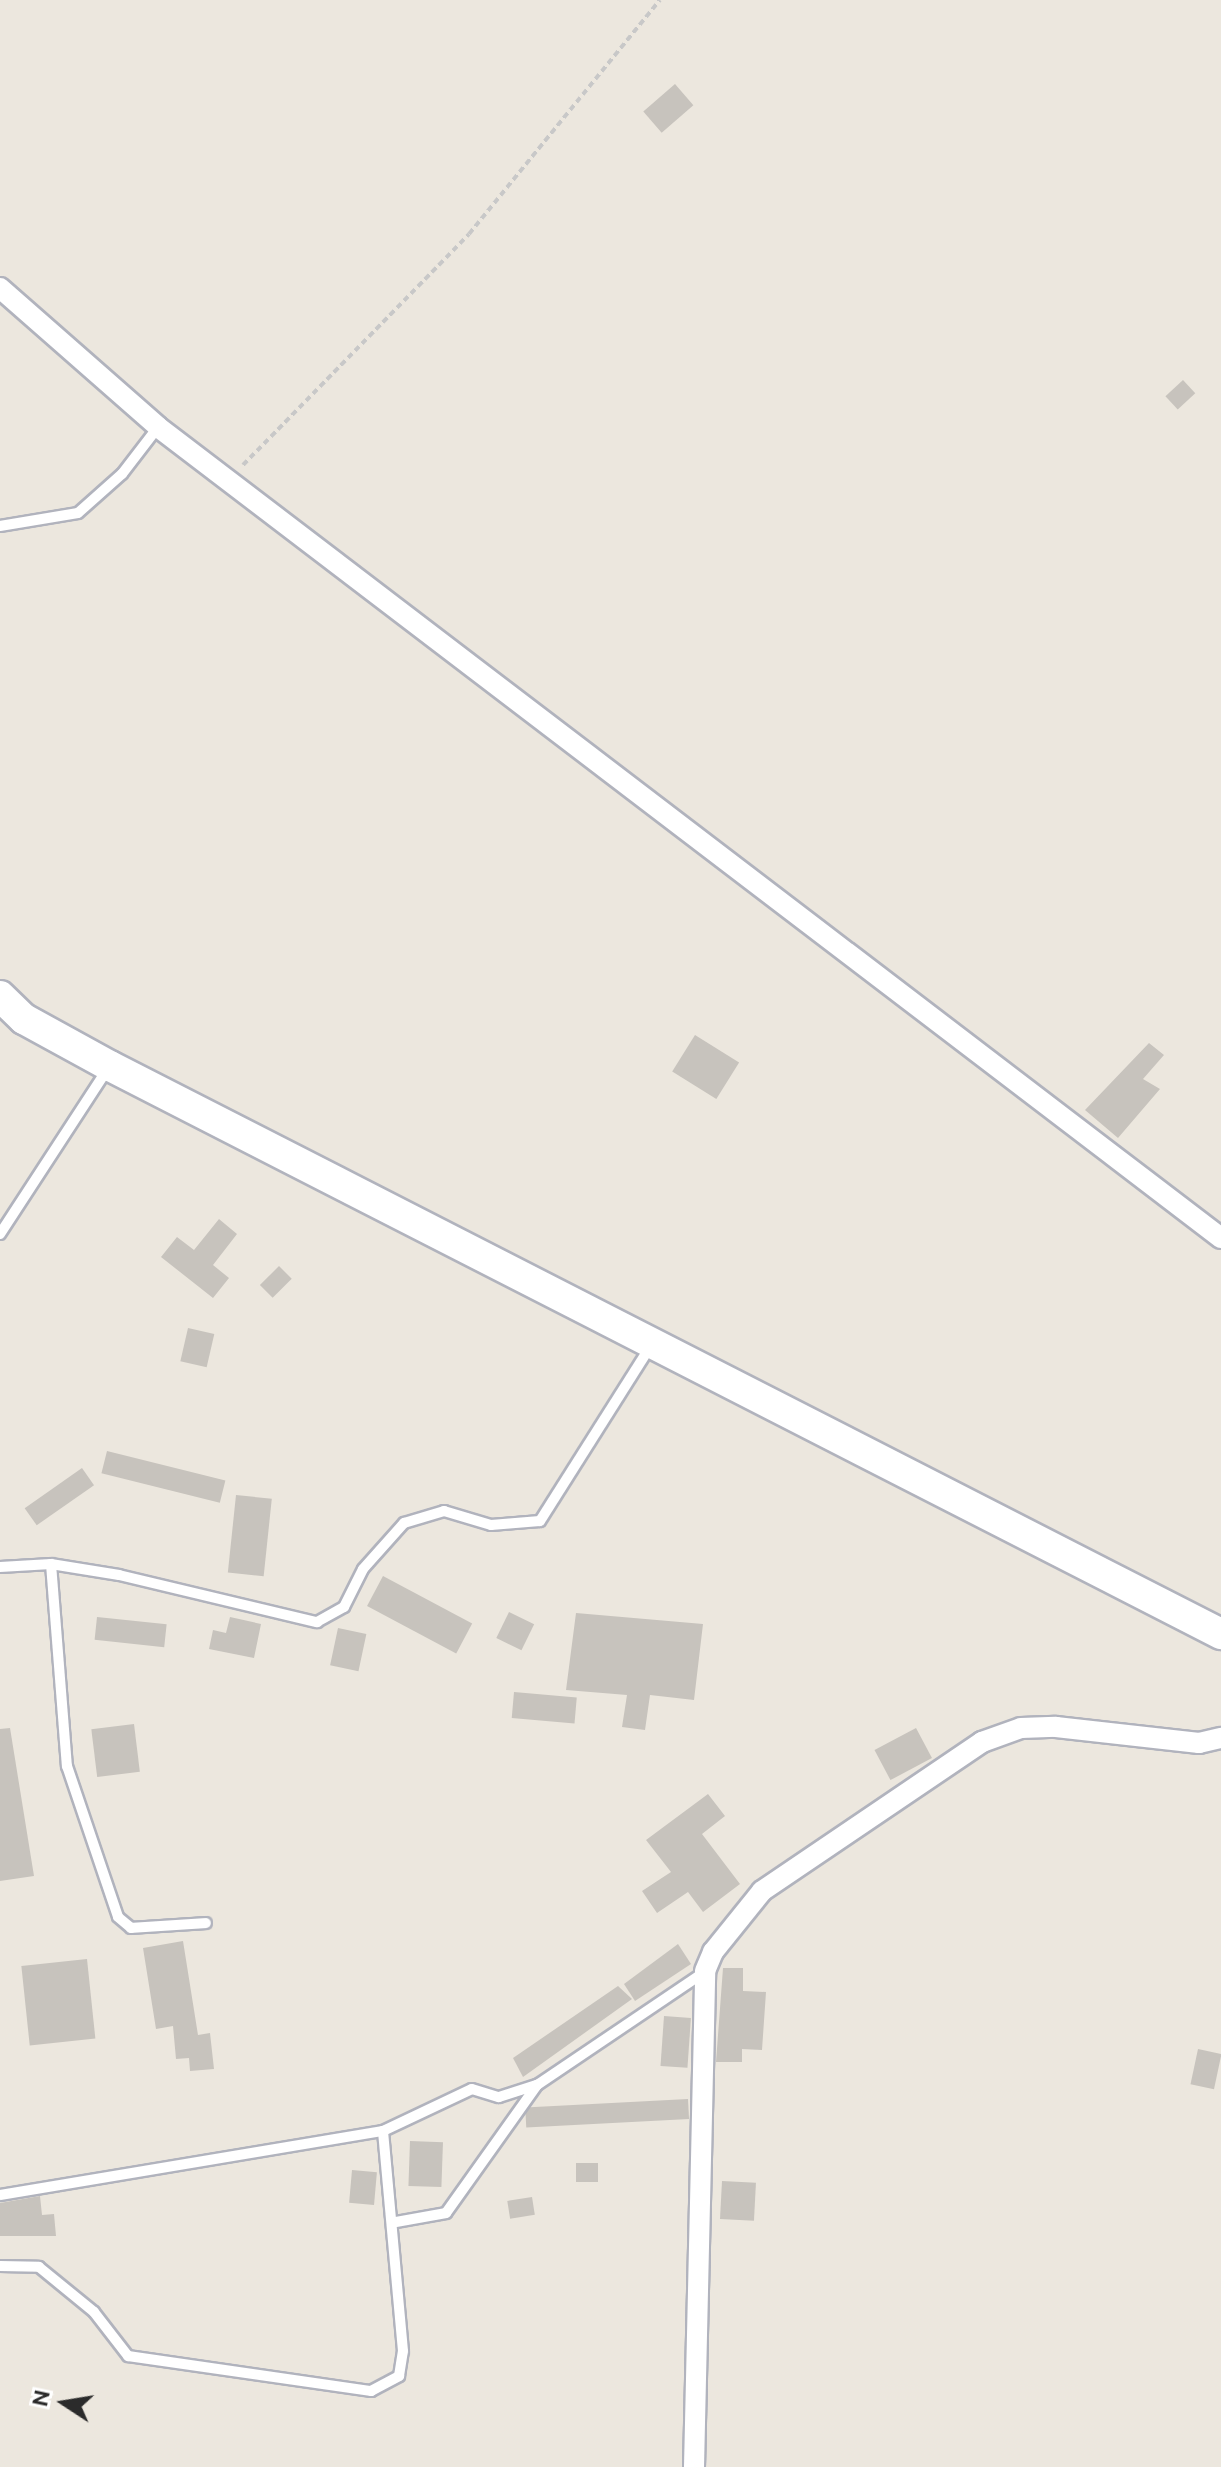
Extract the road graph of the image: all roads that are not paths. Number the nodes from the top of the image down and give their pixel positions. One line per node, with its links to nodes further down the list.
1 (0, 288): 2 (street)
2 (158, 427): 3 (lane); 7 (street)
3 (0, 526)
4 (0, 996): 5 (street)
5 (110, 1066): 6 (lane); 8 (street)
6 (0, 1234)
7 (1221, 1238)
8 (653, 1343): 9 (lane); 11 (street)
9 (51, 1564): 10 (lane); 13 (lane)
10 (0, 1567)
11 (1221, 1634)
12 (1221, 1738): 14 (street)
13 (206, 1923)
14 (705, 1971): 15 (lane); 20 (street)
15 (537, 2085): 16 (lane); 18 (lane)
16 (383, 2131): 17 (lane); 18 (lane)
17 (0, 2195)
18 (396, 2222): 19 (lane)
19 (0, 2266)
20 (694, 2467)

